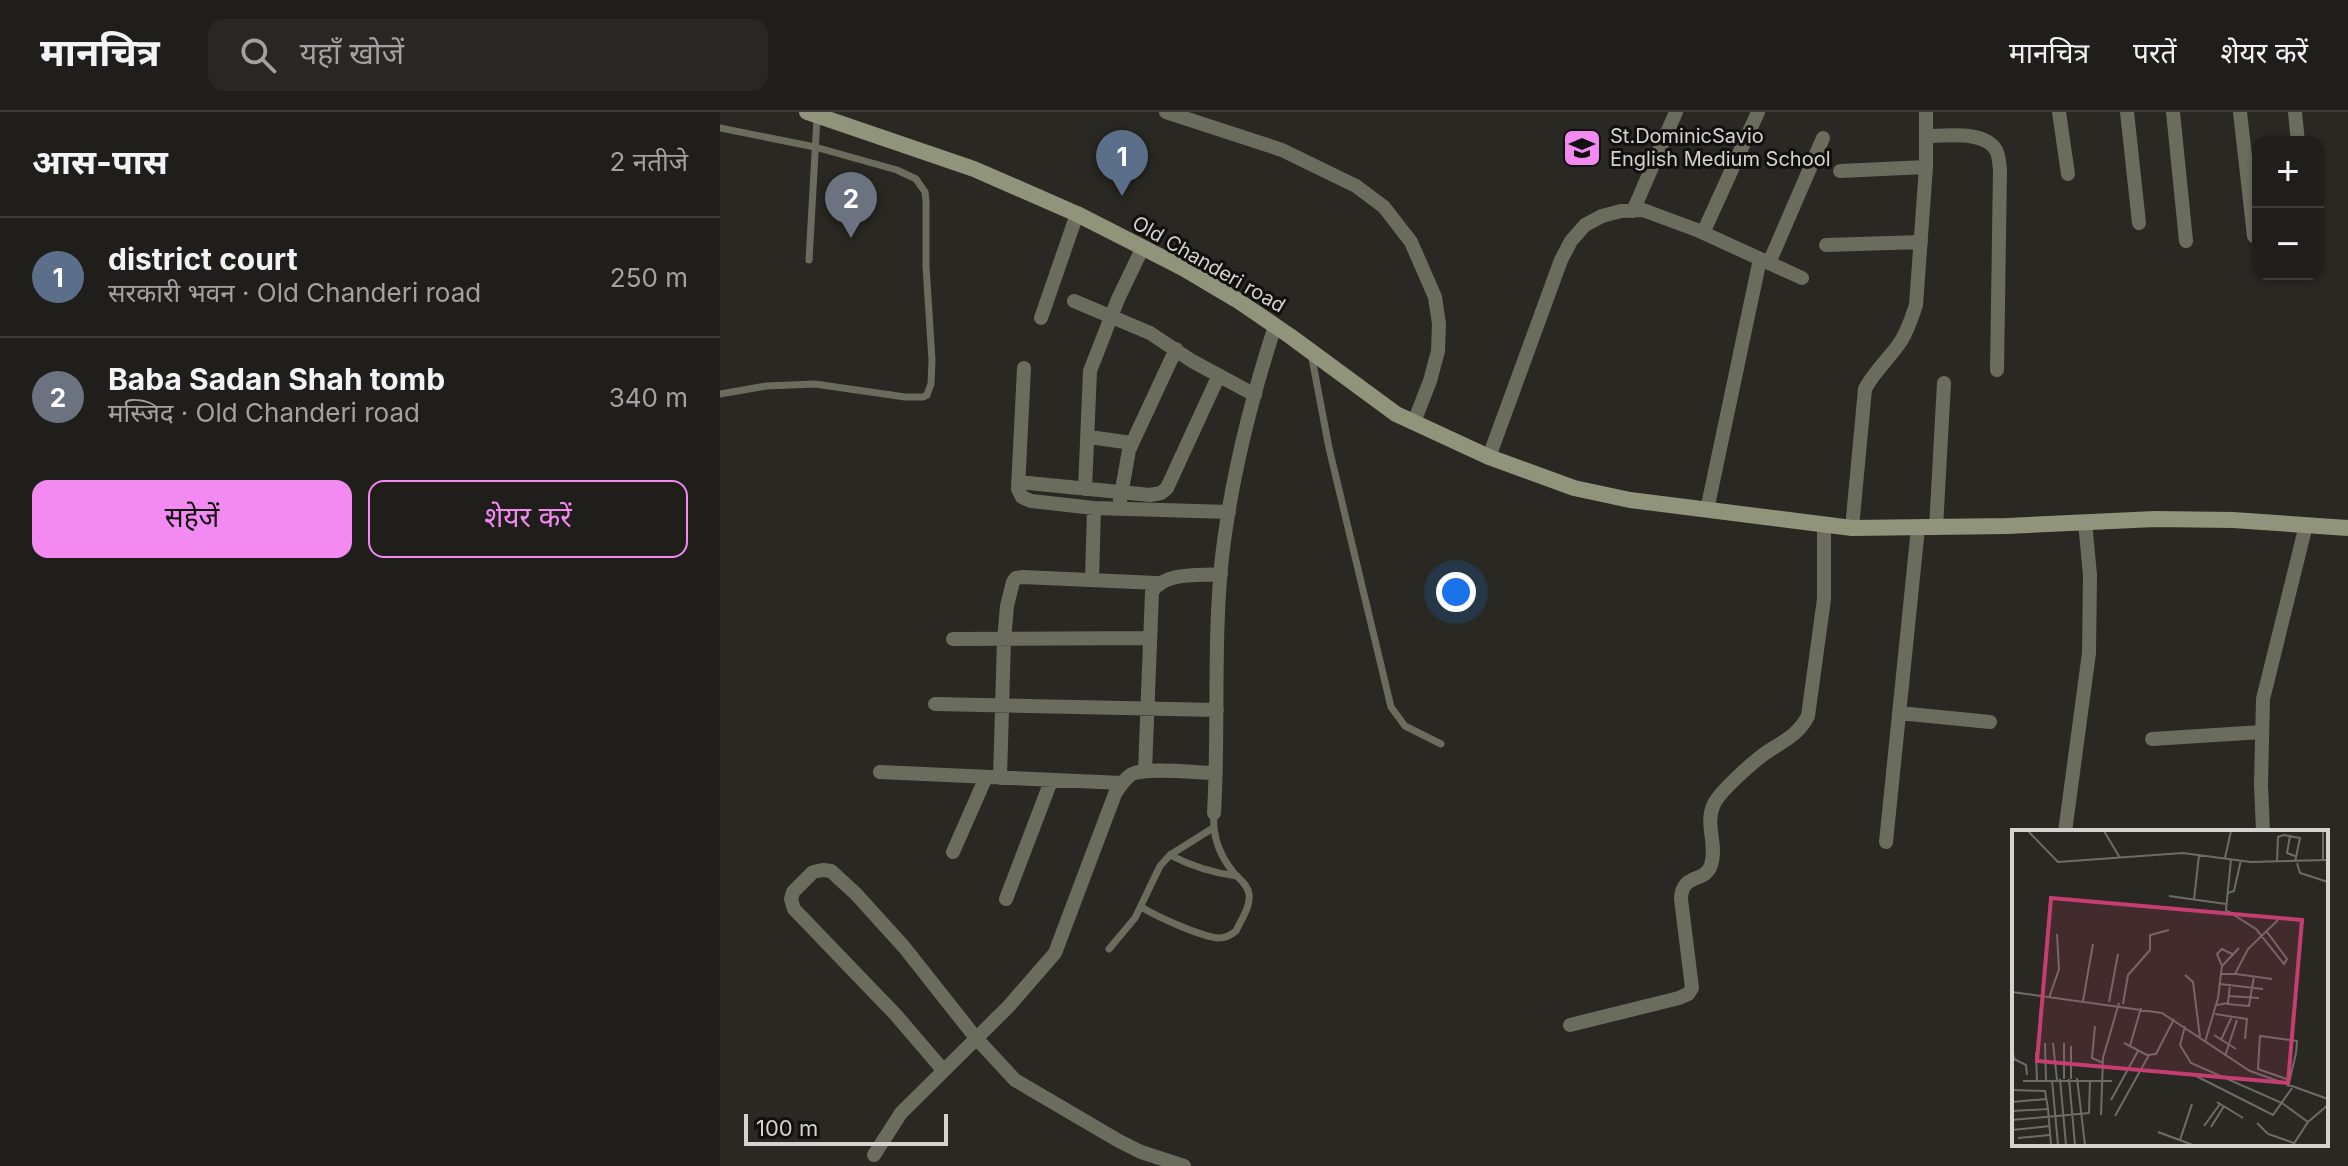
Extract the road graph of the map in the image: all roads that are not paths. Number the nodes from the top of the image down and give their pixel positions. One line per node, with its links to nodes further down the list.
1 (1166, 112): 43 (street)
2 (1676, 112): 19 (street)
3 (1758, 112): 23 (street)
4 (1926, 112): 12 (street)
5 (2059, 112): 18 (street)
6 (2127, 112): 22 (street)
7 (2173, 112): 24 (street)
8 (2240, 112): 21 (street)
9 (2295, 112): 13 (street)
10 (812, 114): 15 (lane); 20 (street, Old Chanderi road)
11 (720, 128): 15 (lane)
12 (1926, 136): 16 (street); 38 (street)
13 (2297, 136)
14 (1823, 138): 29 (street)
15 (815, 147): 28 (lane); 41 (lane)
16 (1926, 167): 17 (street); 25 (street)
17 (1840, 171)
18 (2068, 174)
19 (1633, 211): 23 (street); 46 (street)
20 (1077, 214): 27 (street, Old Chanderi road); 33 (street)
21 (2252, 218)
22 (2139, 223)
23 (1703, 233): 29 (street)
24 (2186, 241)
25 (1921, 242): 26 (street); 56 (street)
26 (1826, 245)
27 (1143, 247): 32 (street); 34 (street, Old Chanderi road)
28 (809, 260)
29 (1764, 261): 30 (street); 51 (street)
30 (1802, 278)
31 (1074, 301): 32 (street)
32 (1111, 316): 35 (street); 44 (street)
33 (1041, 318)
34 (1275, 326): 36 (street, Old Chanderi road); 42 (street)
35 (1176, 349): 39 (street); 45 (street)
36 (1310, 351): 43 (street, Old Chanderi road); 74 (lane)
37 (1024, 368): 47 (street)
38 (1997, 370)
39 (1219, 375): 42 (street); 49 (street)
40 (1944, 383): 58 (street)
41 (720, 394)
42 (1255, 395): 52 (street)
43 (1405, 418): 46 (street, Old Chanderi road)
44 (1089, 437): 45 (street); 48 (street)
45 (1132, 443): 49 (street)
46 (1489, 457): 51 (street, Old Chanderi road)
47 (1018, 482): 48 (street); 50 (street)
48 (1085, 489): 49 (street)
49 (1120, 501): 50 (street); 52 (street)
50 (1094, 508): 61 (street)
51 (1707, 510): 54 (street, Old Chanderi road)
52 (1229, 512): 60 (street)
53 (2085, 522): 55 (street, Old Chanderi road); 58 (street, Old Chanderi road); 82 (street)
54 (1824, 525): 56 (street, Old Chanderi road); 91 (street)
55 (2306, 525): 59 (street, Old Chanderi road); 72 (street)
56 (1852, 528): 57 (street, Old Chanderi road)
57 (1918, 528): 58 (street, Old Chanderi road); 70 (street)
58 (1936, 528)
59 (2348, 528)
60 (1221, 574): 62 (street); 69 (street)
61 (1092, 580): 62 (street); 65 (street)
62 (1157, 583): 63 (street)
63 (1149, 638): 65 (street); 68 (street)
64 (953, 639): 65 (street)
65 (1004, 640): 67 (street)
66 (935, 704): 67 (street)
67 (1001, 705): 68 (street); 78 (street)
68 (1147, 708): 69 (street); 75 (street)
69 (1217, 710): 77 (street)
70 (1899, 713): 71 (street); 84 (street)
71 (1990, 722)
72 (2262, 732): 73 (street); 83 (street)
73 (2152, 739)
74 (1441, 744)
75 (1145, 771): 77 (street); 80 (street)
76 (880, 772): 78 (street)
77 (1216, 773): 81 (street)
78 (993, 778): 79 (street); 85 (street)
79 (1051, 781): 80 (street); 88 (street)
80 (1122, 783): 92 (street)
81 (1213, 820): 86 (lane); 87 (lane)
82 (2065, 830)
83 (2263, 830)
84 (1886, 842)
85 (953, 852)
86 (1170, 855): 87 (lane); 89 (lane)
87 (1237, 876): 89 (lane)
88 (1006, 899)
89 (1141, 907): 90 (lane)
90 (1109, 949)
91 (1570, 1025)
92 (976, 1038): 93 (street); 93 (street); 95 (street)
93 (943, 1070): 94 (street)
94 (874, 1155)
95 (1184, 1166)

